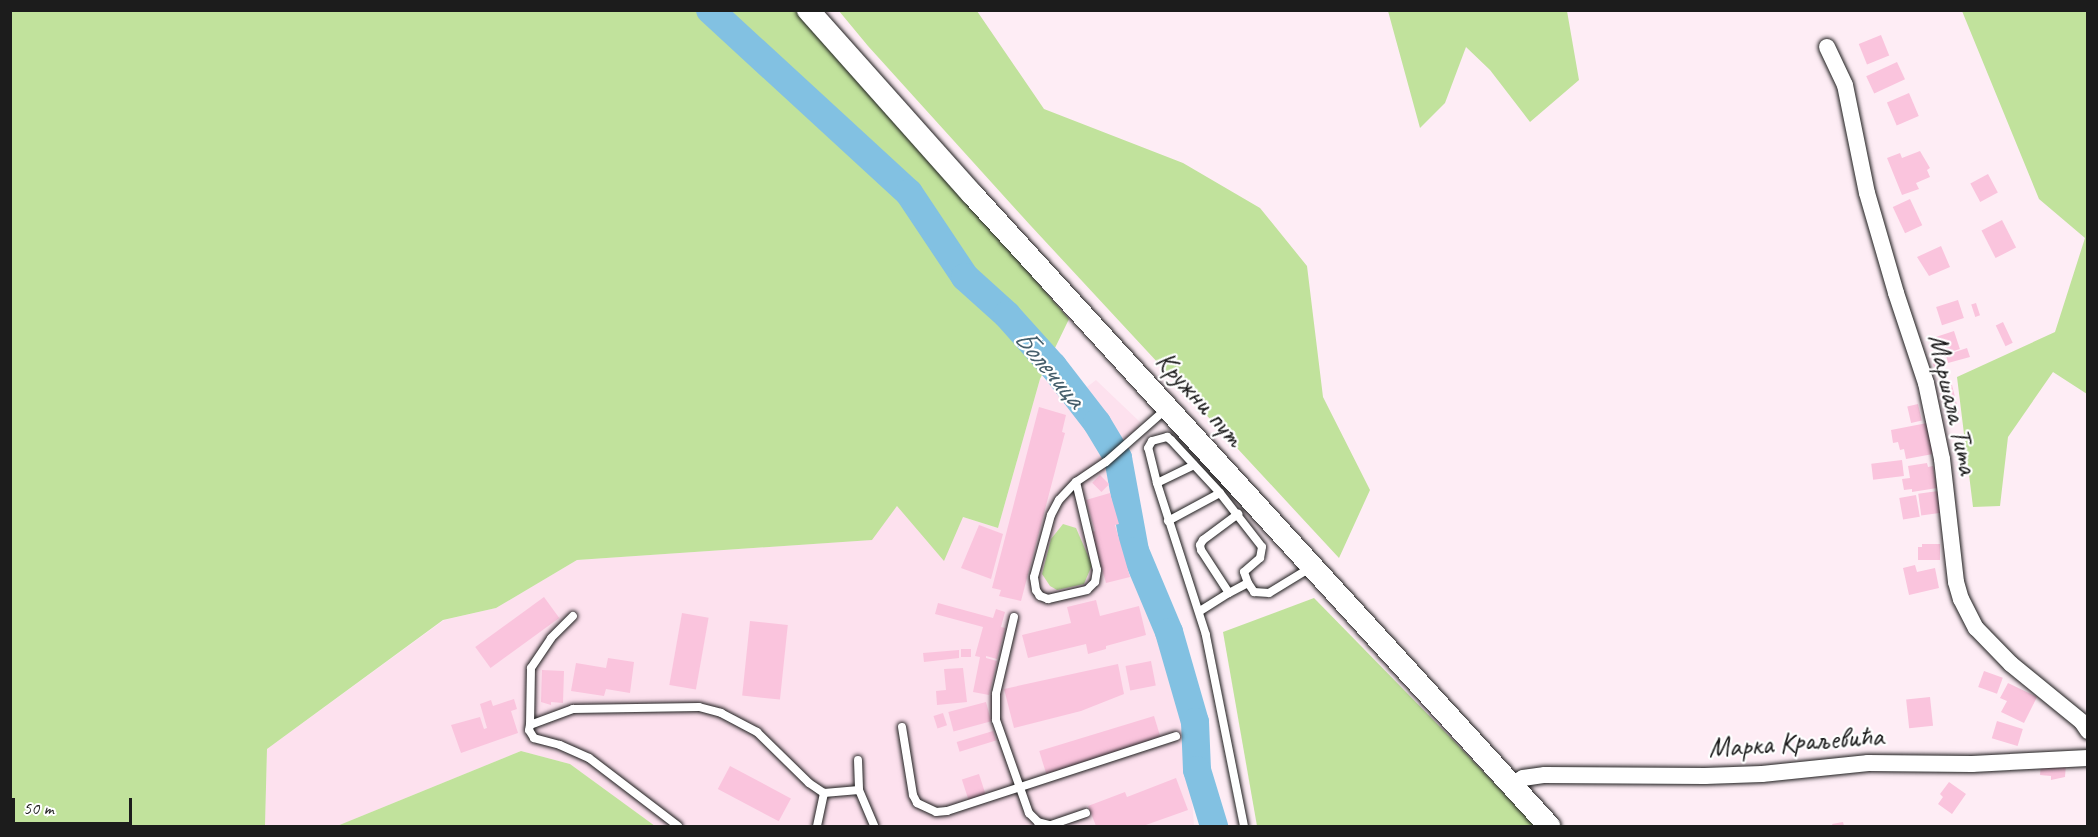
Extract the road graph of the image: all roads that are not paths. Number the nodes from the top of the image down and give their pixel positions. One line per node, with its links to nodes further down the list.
1 (808, 10): 3 (main road, Кружни пут)
2 (1827, 47): 18 (street, Маршала Тита)
3 (1168, 408): 5 (lane); 10 (main road, Кружни пут)
4 (1194, 465): 6 (lane); 6 (lane); 7 (lane)
5 (1076, 482): 5 (lane)
6 (1157, 483): 9 (lane)
7 (1220, 492): 8 (lane); 9 (lane)
8 (1238, 514): 11 (lane); 12 (lane)
9 (1168, 521): 13 (lane)
10 (1312, 567): 11 (lane); 22 (main road, Кружни пут)
11 (1248, 583): 12 (lane)
12 (1229, 593): 13 (lane)
13 (1200, 611): 31 (lane)
14 (573, 616): 16 (lane)
15 (1014, 617): 23 (lane)
16 (530, 725): 25 (lane); 27 (lane)
17 (902, 728): 23 (lane)
18 (2088, 731)
19 (1176, 736): 23 (lane)
20 (2088, 758): 22 (street, Марка Краљевића)
21 (858, 760): 24 (lane)
22 (1510, 785): 32 (main road, Кружни пут)
23 (1020, 788): 30 (lane)
24 (859, 790): 25 (lane); 29 (lane)
25 (824, 793): 28 (lane)
26 (1086, 813): 30 (lane)
27 (678, 826)
28 (817, 826)
29 (874, 826)
30 (1052, 826)
31 (1244, 826)
32 (1549, 826)

